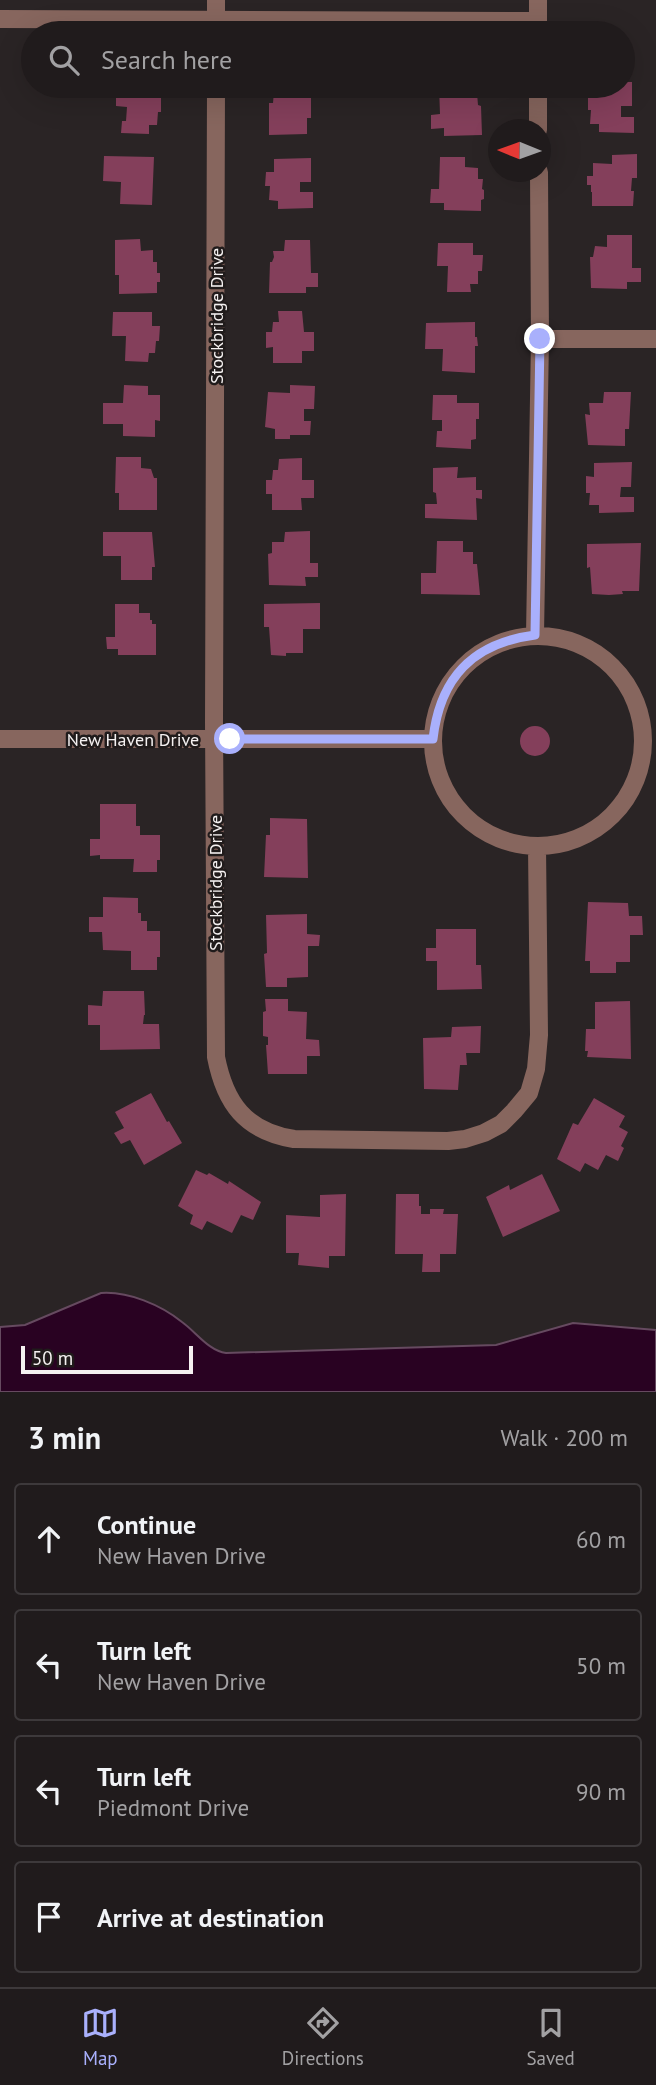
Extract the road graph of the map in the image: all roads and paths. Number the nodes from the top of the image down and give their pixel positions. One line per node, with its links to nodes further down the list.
1 (216, 0): 5 (street)
2 (538, 0): 6 (street)
3 (0, 19): 4 (street)
4 (62, 21)
5 (216, 21)
6 (538, 21)
7 (216, 98): 15 (street, Stockbridge Drive)
8 (538, 98): 9 (street)
9 (538, 119)
10 (539, 182): 11 (street)
11 (540, 339): 12 (street); 13 (street)
12 (656, 339)
13 (535, 635): 16 (street); 17 (street)
14 (0, 739): 15 (street, New Haven Drive)
15 (214, 739): 16 (street, New Haven Drive); 18 (street, Stockbridge Drive)
16 (433, 739): 18 (street)
17 (649, 760): 18 (street)
18 (537, 846)

